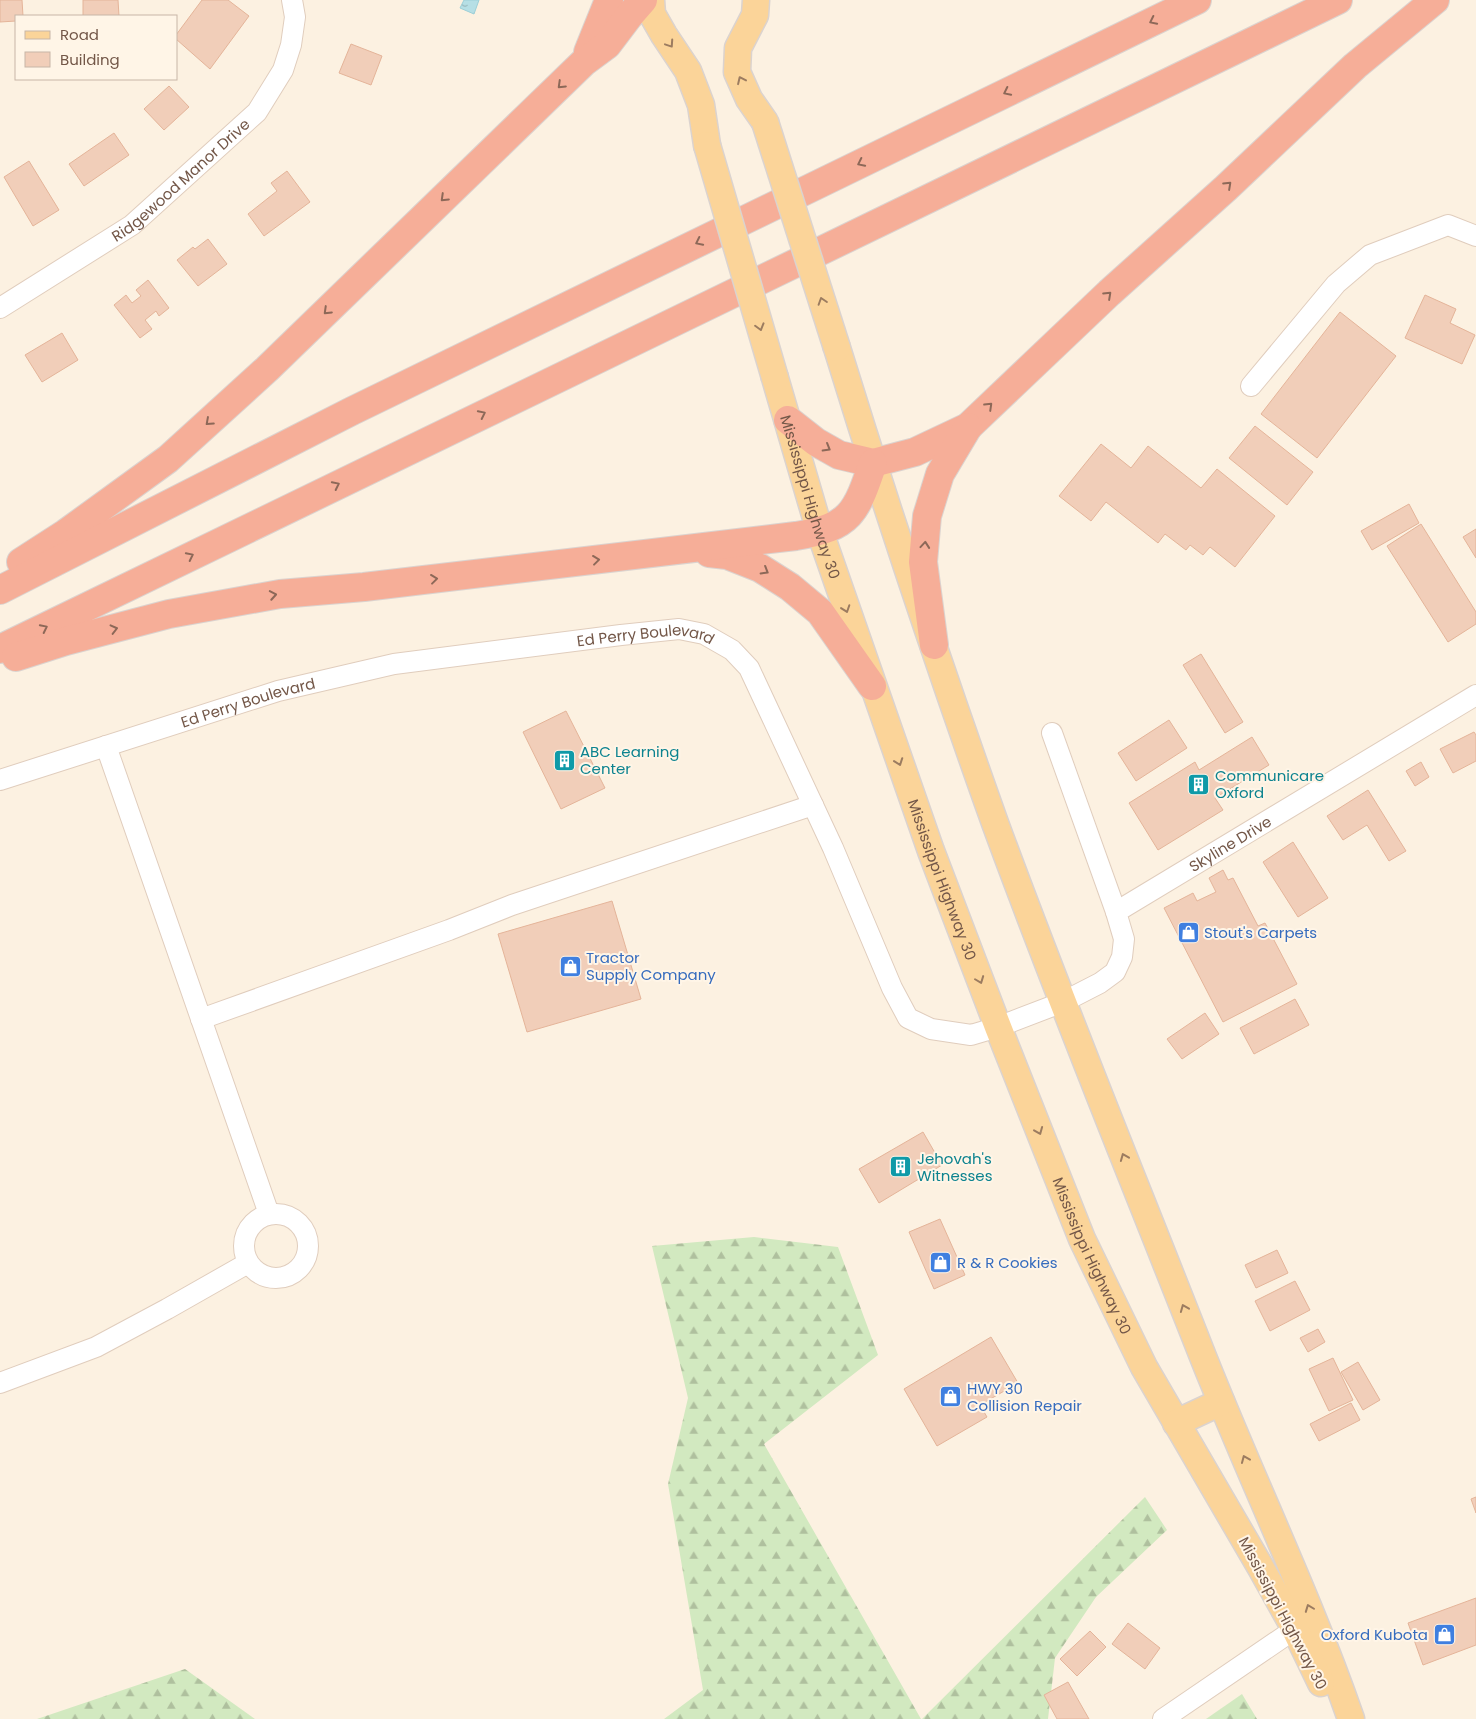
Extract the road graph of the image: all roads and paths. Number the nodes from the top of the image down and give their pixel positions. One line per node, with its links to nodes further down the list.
1 (292, 0): 11 (street, Ridgewood Manor Drive)
2 (609, 0): 9 (highway)
3 (643, 0): 9 (highway)
4 (651, 0): 13 (main road, Mississippi Highway 30, one-way to 13, bridge)
5 (756, 0): 15 (main road, Mississippi Highway 30, one-way to 5, bridge)
6 (1197, 0): 19 (highway, one-way to 19)
7 (1338, 0): 21 (highway, one-way to 7)
8 (1435, 0): 14 (highway, one-way to 8)
9 (584, 62): 18 (highway, one-way to 18)
10 (1476, 236): 12 (street)
11 (0, 308)
12 (1251, 386)
13 (788, 420): 15 (highway, one-way to 15); 16 (main road, Mississippi Highway 30)
14 (968, 427): 15 (highway); 20 (highway, one-way to 14)
15 (873, 463): 16 (highway); 20 (main road, Mississippi Highway 30)
16 (820, 532): 17 (highway); 23 (main road, Mississippi Highway 30, one-way to 23)
17 (685, 550): 22 (highway, one-way to 17); 23 (highway, one-way to 23)
18 (0, 575)
19 (0, 590)
20 (934, 645): 30 (main road, Mississippi Highway 30)
21 (0, 649)
22 (0, 662)
23 (872, 686): 32 (main road, Mississippi Highway 30, one-way to 32)
24 (1476, 695): 29 (street, Skyline Drive)
25 (1052, 733): 29 (street)
26 (106, 746): 27 (street, Ed Perry Boulevard); 28 (street, Ed Perry Boulevard); 31 (street)
27 (0, 780)
28 (813, 805): 31 (street); 32 (street, Ed Perry Boulevard)
29 (1116, 912): 30 (street)
30 (1063, 1002): 32 (street, Ed Perry Boulevard); 36 (main road, Mississippi Highway 30, one-way to 30)
31 (201, 1019): 33 (street)
32 (998, 1027): 37 (main road, Mississippi Highway 30, one-way to 37)
33 (269, 1214): 34 (street); 34 (street)
34 (248, 1263): 35 (street)
35 (0, 1383)
36 (1221, 1402): 37 (main road); 41 (main road, Mississippi Highway 30, one-way to 36)
37 (1176, 1423): 38 (main road, Mississippi Highway 30)
38 (1295, 1629): 39 (street); 40 (main road, Mississippi Highway 30)
39 (1163, 1719)
40 (1339, 1719)
41 (1351, 1719)

